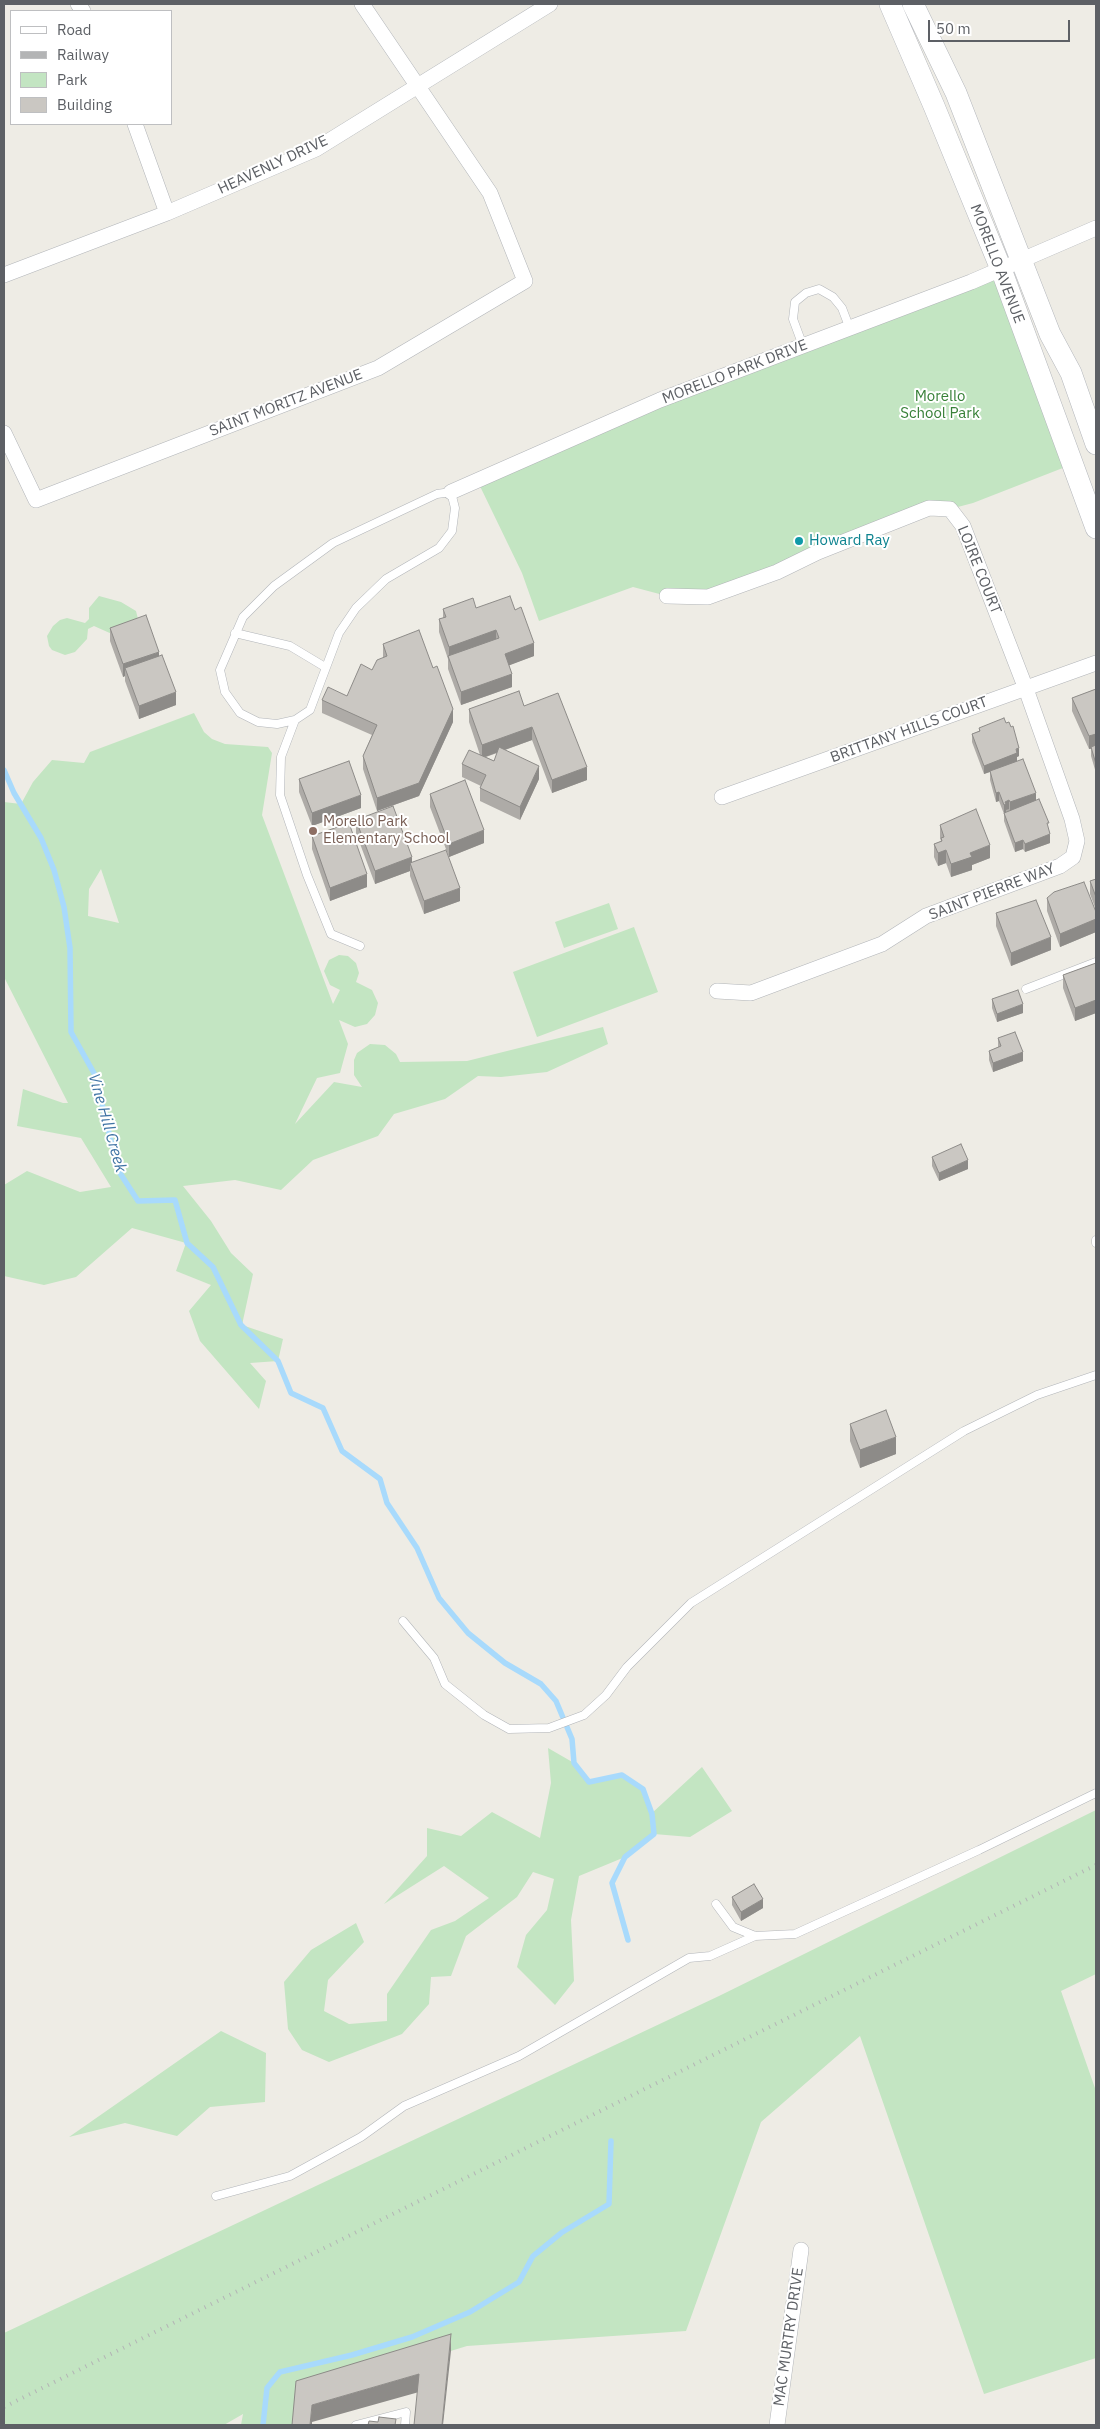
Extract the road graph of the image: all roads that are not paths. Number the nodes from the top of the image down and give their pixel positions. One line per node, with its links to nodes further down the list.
1 (362, 4): 5 (street)
2 (550, 4): 5 (street, HEAVENLY DRIVE)
3 (890, 4): 10 (street, MORELLO AVENUE)
4 (913, 4): 9 (street, MORELLO AVENUE)
5 (417, 86): 7 (street, HEAVENLY DRIVE); 14 (street, SAINT MORITZ AVENUE)
6 (135, 125): 7 (street)
7 (167, 213): 11 (street, HEAVENLY DRIVE)
8 (1096, 228): 9 (street, MORELLO PARK DRIVE)
9 (1023, 259): 10 (street, MORELLO PARK DRIVE); 15 (street, MORELLO AVENUE)
10 (1000, 269): 12 (street, MORELLO PARK DRIVE); 17 (street, MORELLO AVENUE)
11 (4, 275)
12 (850, 328): 13 (street, MORELLO PARK DRIVE); 13 (lane)
13 (803, 346): 16 (street, MORELLO PARK DRIVE)
14 (4, 433)
15 (1096, 444)
16 (451, 492): 19 (lane); 21 (lane)
17 (1096, 528)
18 (667, 596): 22 (street, LOIRE COURT)
19 (235, 633): 21 (lane); 23 (lane)
20 (1096, 663): 22 (street, BRITTANY HILLS COURT)
21 (325, 667): 23 (lane)
22 (1026, 689): 24 (street, BRITTANY HILLS COURT); 28 (street, SAINT PIERRE WAY)
23 (295, 720): 25 (lane)
24 (722, 797)
25 (360, 946)
26 (1096, 962): 27 (lane)
27 (1026, 989)
28 (717, 992)
29 (1096, 1375): 30 (lane)
30 (403, 1622)
31 (1096, 1793): 33 (lane)
32 (716, 1904): 33 (lane)
33 (755, 1936): 34 (lane)
34 (216, 2196)
35 (801, 2250): 38 (street, MAC MURTRY DRIVE)
36 (358, 2425): 37 (lane)
37 (404, 2425)
38 (776, 2425)

